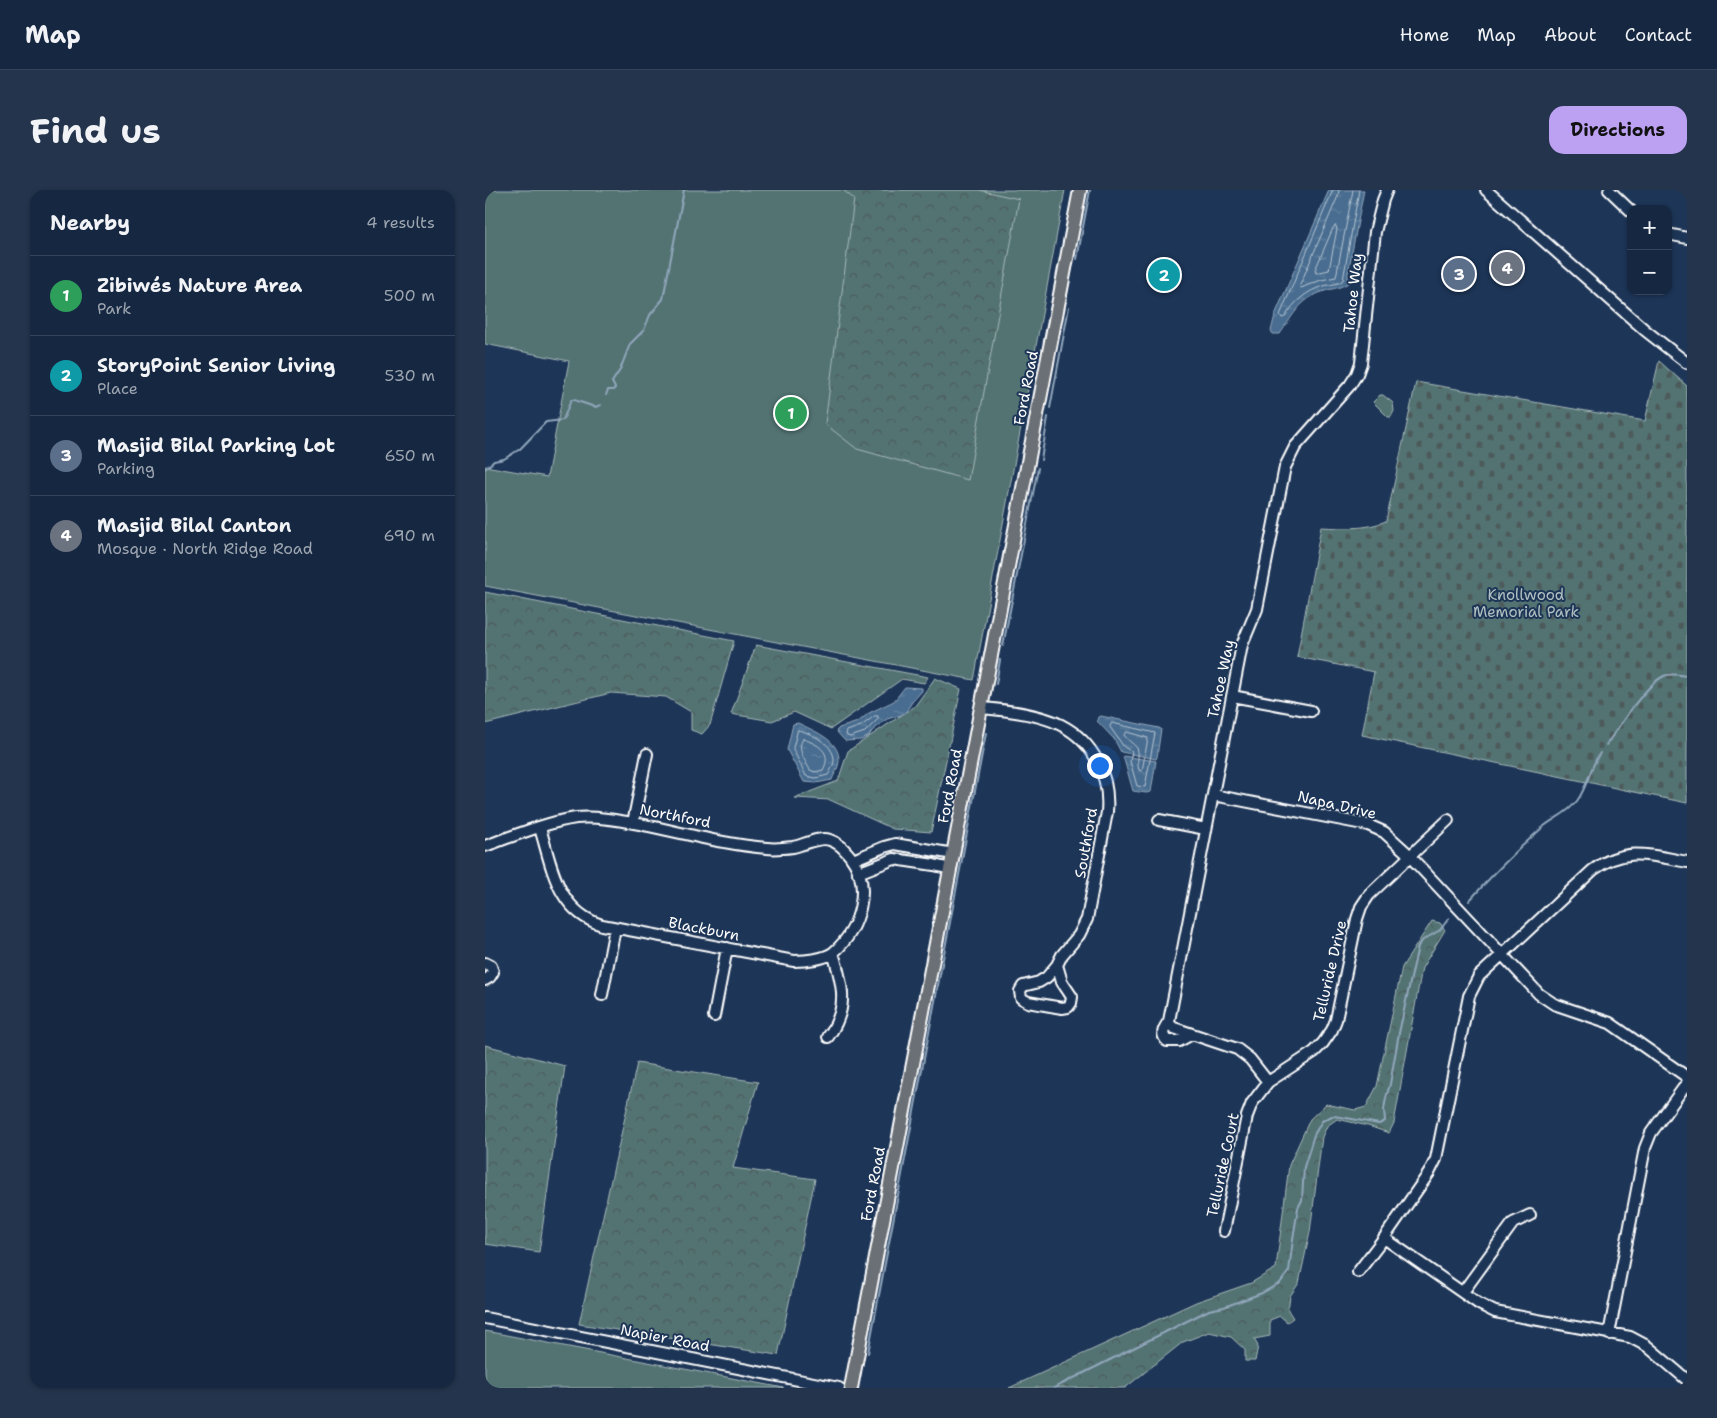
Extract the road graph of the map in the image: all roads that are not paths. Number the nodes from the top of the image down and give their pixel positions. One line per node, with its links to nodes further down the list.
1 (1080, 190): 10 (main road, Ford Road)
2 (1387, 190): 9 (street, Tahoe Way)
3 (1486, 190): 8 (street)
4 (1609, 190): 5 (street)
5 (1627, 207)
6 (1672, 235): 7 (street)
7 (1687, 238)
8 (1687, 363)
9 (1232, 696): 11 (street); 13 (street, Tahoe Way)
10 (982, 708): 20 (main road, Ford Road); 31 (street, Southford)
11 (1311, 711)
12 (647, 754): 16 (street)
13 (1213, 795): 18 (street, Tahoe Way); 21 (street, Napa Drive)
14 (1159, 820): 18 (street)
15 (1448, 820): 21 (street, Telluride Drive)
16 (633, 823): 17 (street, Northford); 22 (street, Northford)
17 (540, 828): 19 (street, Northford); 26 (street, Blackburn)
18 (1206, 830): 37 (street, Tahoe Way)
19 (485, 846)
20 (954, 854): 22 (street); 24 (main road, Ford Road)
21 (1410, 857): 29 (street, Napa Drive); 37 (street, Telluride Drive)
22 (853, 860): 25 (street, Northford)
23 (1687, 862): 29 (street)
24 (951, 869): 25 (street); 48 (main road, Ford Road)
25 (858, 873): 28 (street)
26 (615, 928): 27 (street, Blackburn); 33 (street)
27 (727, 948): 28 (street, Blackburn); 34 (street)
28 (833, 953): 35 (street)
29 (1501, 955): 36 (street, Napa Drive); 41 (street)
30 (485, 963): 32 (street)
31 (1057, 965): 31 (street, Southford)
32 (485, 980)
33 (602, 994)
34 (714, 1016)
35 (828, 1037)
36 (1687, 1077)
37 (1268, 1082): 40 (street, Telluride Court)
38 (1687, 1083): 45 (street)
39 (1529, 1215): 43 (street)
40 (1224, 1231)
41 (1384, 1238): 42 (street); 43 (street)
42 (1358, 1272)
43 (1463, 1292): 45 (street)
44 (485, 1318): 47 (street, Napier Road)
45 (1609, 1334): 46 (street)
46 (1687, 1379): 49 (street)
47 (839, 1388)
48 (851, 1388)
49 (1680, 1388)

